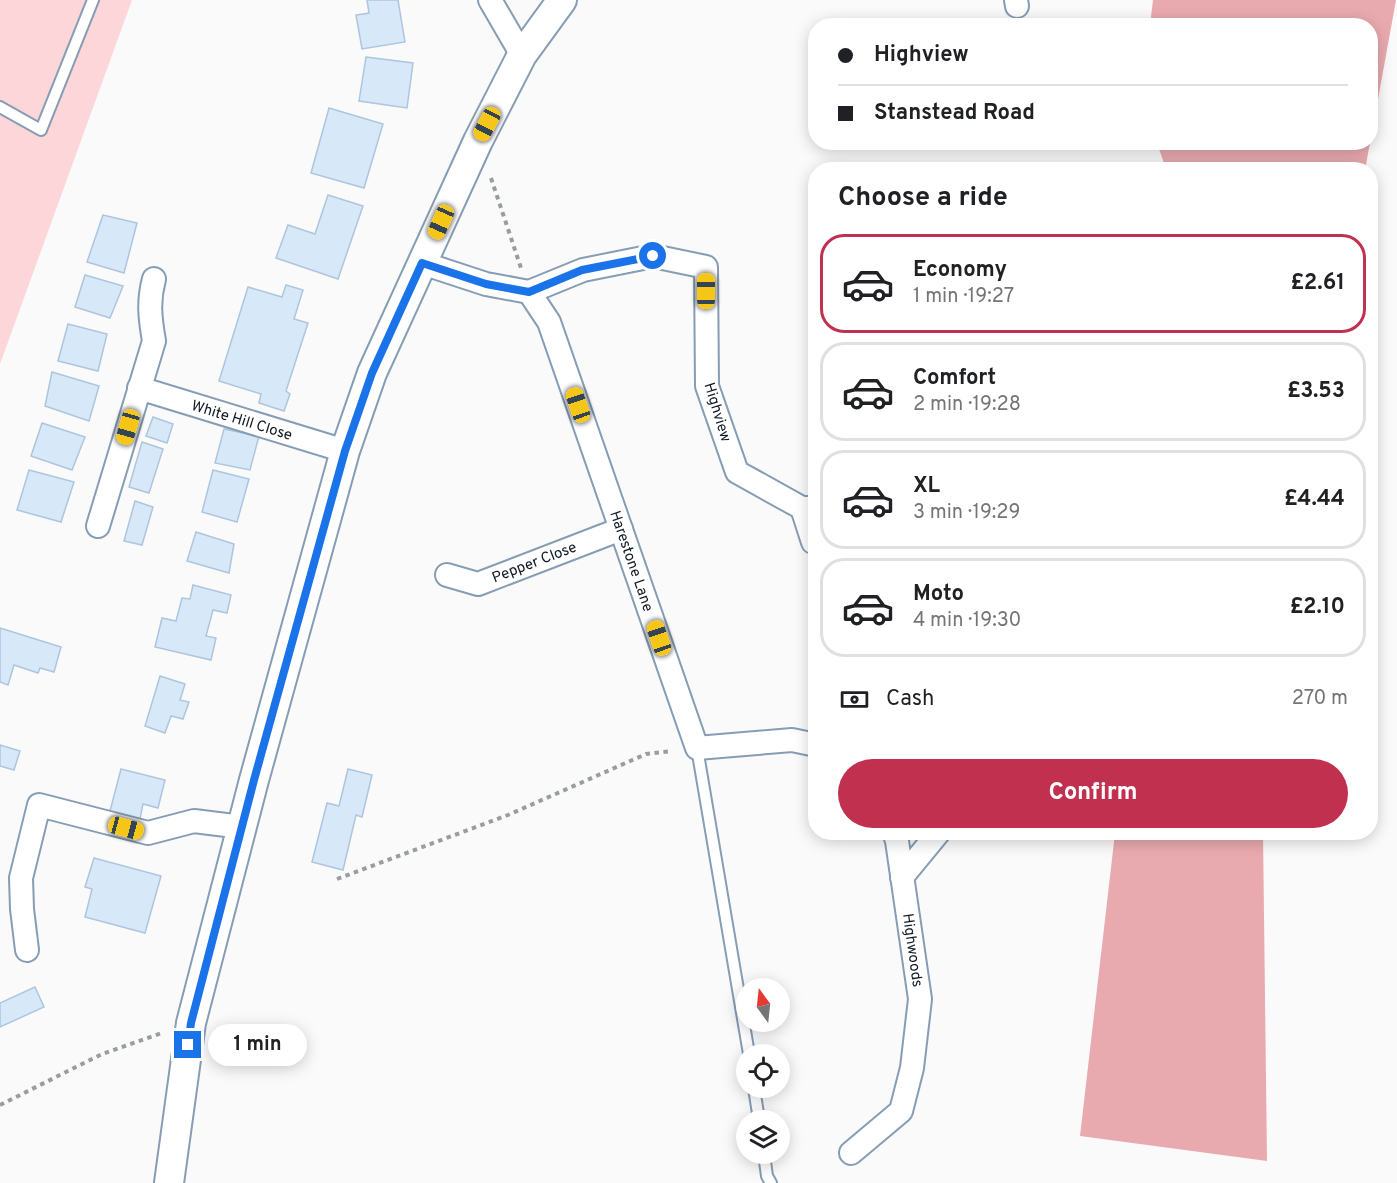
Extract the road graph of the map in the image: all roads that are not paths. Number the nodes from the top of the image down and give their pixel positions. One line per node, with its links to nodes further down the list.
1 (93, 0): 5 (lane)
2 (490, 0): 4 (street)
3 (562, 0): 4 (street)
4 (522, 55): 6 (street)
5 (0, 107)
6 (422, 263): 8 (street); 10 (street)
7 (154, 279): 9 (street)
8 (529, 292): 11 (street, Highview); 13 (street, Harestone Lane)
9 (139, 388): 10 (street, White Hill Close); 12 (street)
10 (345, 451): 17 (street)
11 (808, 508)
12 (98, 526)
13 (621, 529): 14 (street, Pepper Close); 16 (street, Harestone Lane)
14 (447, 575)
15 (808, 743): 16 (street)
16 (697, 748): 22 (lane, Harestone Lane)
17 (242, 827): 21 (street); 25 (street)
18 (897, 840): 20 (street, Highwoods)
19 (932, 840): 20 (street)
20 (902, 877): 23 (street, Highwoods)
21 (27, 950)
22 (747, 1044)
23 (851, 1153)
24 (765, 1164): 26 (lane)
25 (169, 1183)
26 (771, 1183)

